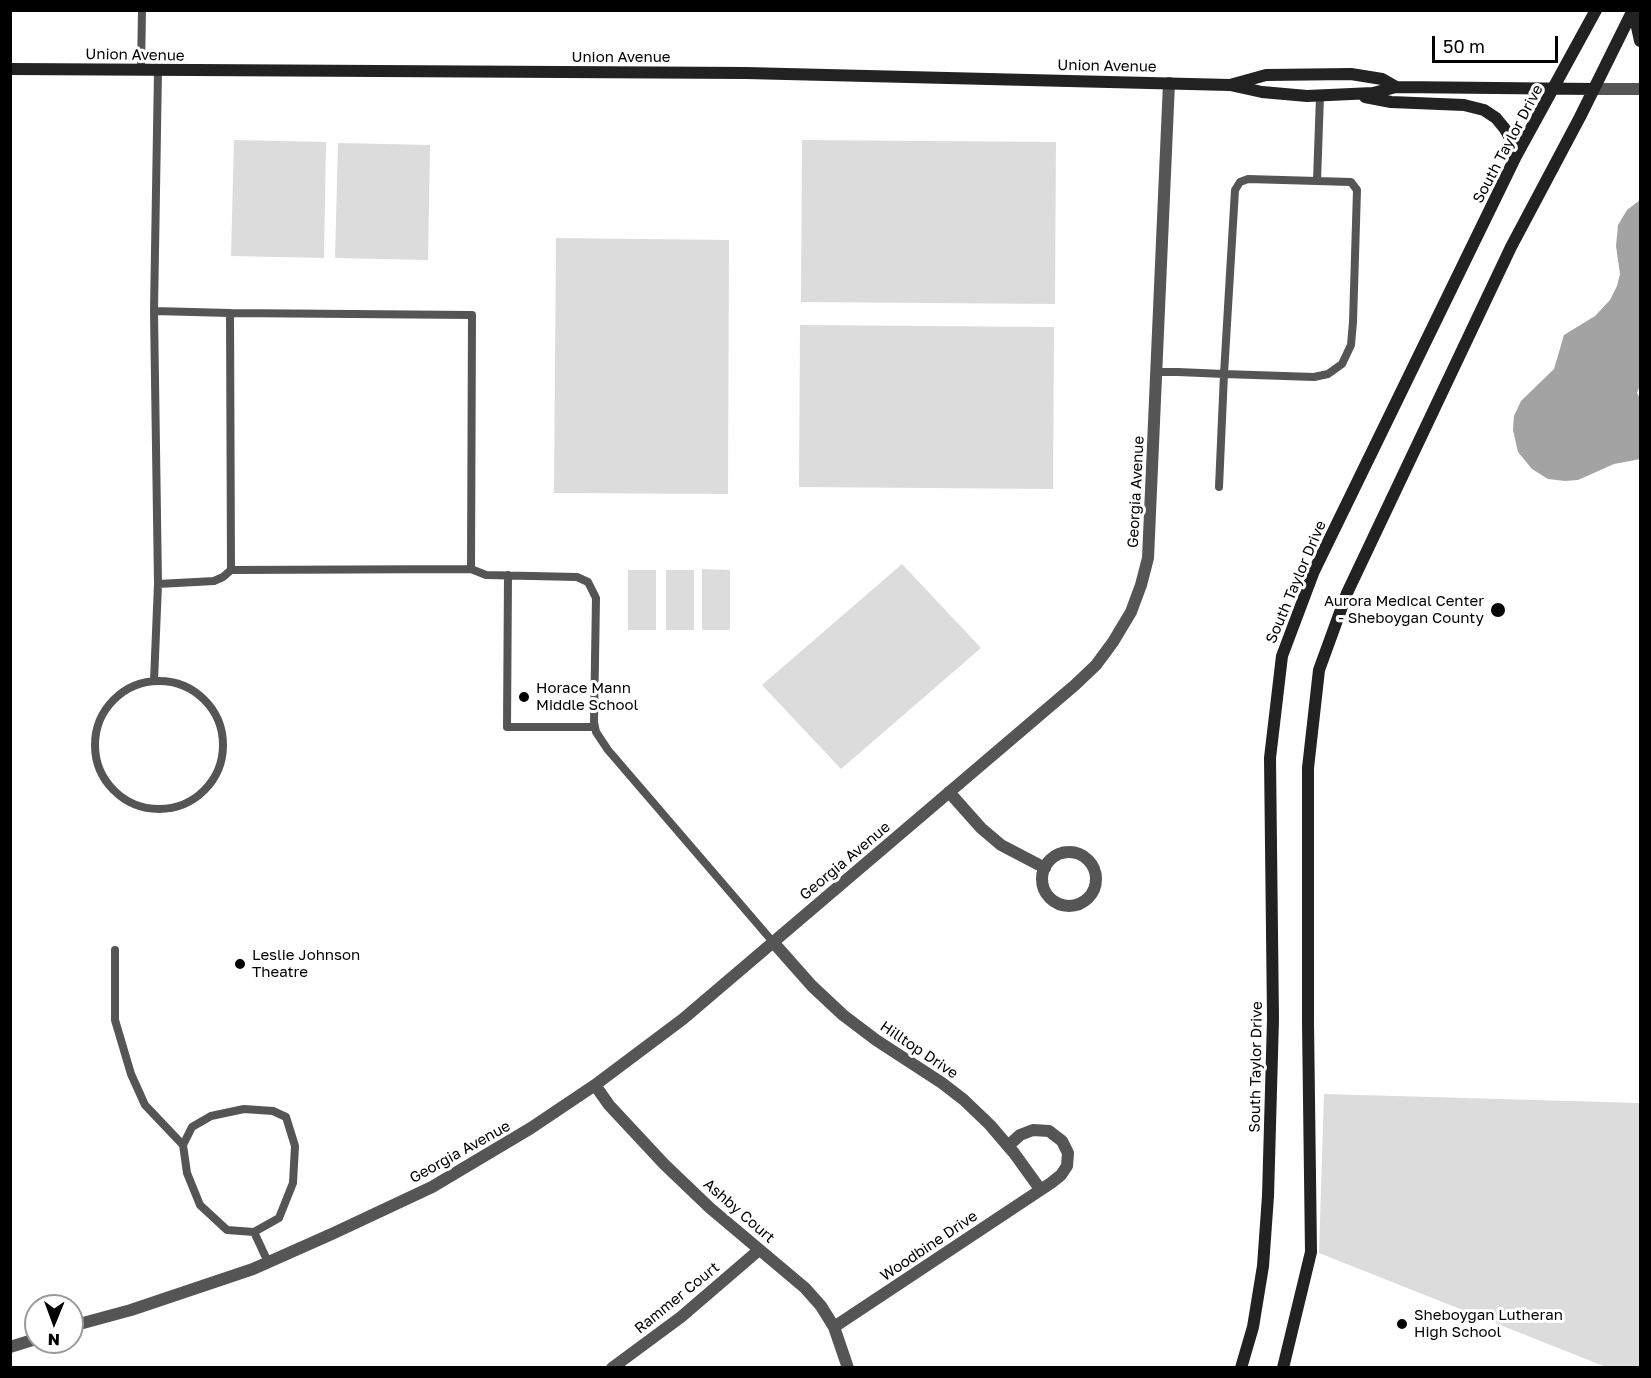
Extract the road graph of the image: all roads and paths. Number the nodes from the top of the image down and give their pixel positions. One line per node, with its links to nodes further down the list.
1 (142, 10): 6 (lane)
2 (1596, 10): 11 (main road, South Taylor Drive)
3 (1635, 10): 4 (main road); 12 (main road)
4 (1641, 41)
5 (10, 69): 6 (main road, Union Avenue)
6 (141, 70): 7 (main road, Union Avenue)
7 (158, 71): 8 (main road, Union Avenue); 18 (lane)
8 (1169, 83): 9 (main road, Union Avenue); 20 (street, Georgia Avenue)
9 (1230, 85): 10 (main road, Union Avenue); 15 (main road, Union Avenue)
10 (1396, 87): 11 (main road, Union Avenue); 14 (main road, Union Avenue)
11 (1554, 89): 12 (main road, Union Avenue); 16 (main road, South Taylor Drive)
12 (1594, 89): 13 (street, Union Avenue); 45 (main road)
13 (1641, 89)
14 (1356, 94): 15 (main road, Union Avenue); 16 (main road)
15 (1320, 96): 17 (lane)
16 (1516, 156): 44 (main road, South Taylor Drive)
17 (1317, 181): 21 (lane); 21 (lane)
18 (154, 311): 19 (lane); 26 (lane)
19 (230, 313): 23 (lane); 24 (lane)
20 (1156, 372): 21 (lane); 29 (street, Georgia Avenue)
21 (1224, 374): 22 (lane)
22 (1219, 488)
23 (471, 569): 24 (lane); 25 (lane)
24 (231, 570): 26 (lane)
25 (508, 575): 28 (lane); 28 (lane)
26 (158, 584): 27 (lane)
27 (154, 681): 27 (lane)
28 (594, 727): 31 (lane)
29 (949, 792): 30 (street); 31 (street, Georgia Avenue)
30 (1045, 868): 30 (street)
31 (774, 942): 33 (street, Georgia Avenue); 35 (street, Hilltop Drive)
32 (116, 950): 34 (lane)
33 (595, 1085): 38 (street, Ashby Court); 39 (street, Georgia Avenue)
34 (183, 1145): 37 (lane); 37 (lane)
35 (1008, 1146): 36 (street, Hilltop Drive); 36 (street)
36 (1040, 1189): 41 (street, Woodbine Drive)
37 (254, 1232): 39 (lane)
38 (759, 1250): 41 (street, Ashby Court); 42 (street, Rammer Court)
39 (268, 1262): 40 (street, Georgia Avenue)
40 (84, 1323)
41 (834, 1328): 43 (street, Ashby Court)
42 (612, 1368)
43 (848, 1368)
44 (1242, 1368)
45 (1283, 1368)

